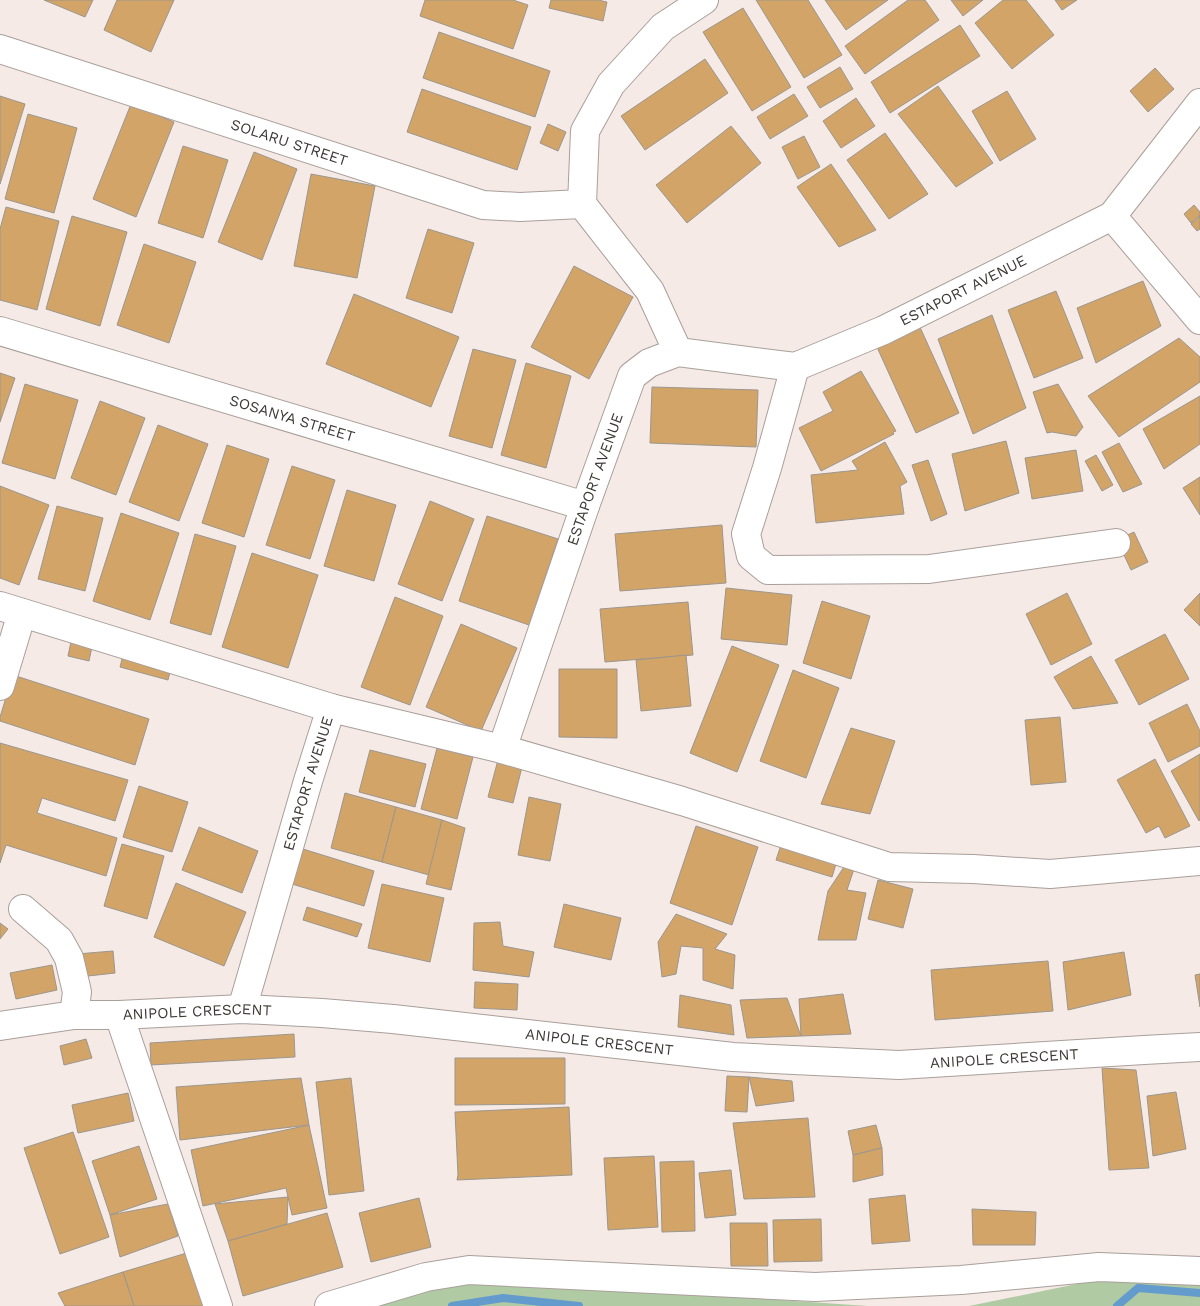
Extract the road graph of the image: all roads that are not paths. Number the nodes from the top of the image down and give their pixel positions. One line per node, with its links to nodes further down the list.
1 (704, 0): 4 (street)
2 (0, 49): 4 (street, SOLARU STREET)
3 (1200, 102): 5 (street, ESTAPORT AVENUE)
4 (582, 204): 8 (street)
5 (1112, 216): 6 (street); 9 (street, ESTAPORT AVENUE)
6 (1200, 320)
7 (0, 331): 10 (street, SOSANYA STREET)
8 (678, 352): 9 (street, ESTAPORT AVENUE); 10 (street, ESTAPORT AVENUE)
9 (795, 366): 11 (street)
10 (585, 506): 15 (street, ESTAPORT AVENUE)
11 (1116, 543)
12 (11, 610): 13 (street); 14 (street)
13 (0, 686)
14 (331, 708): 15 (street, ESTAPORT AVENUE); 18 (street, ESTAPORT AVENUE)
15 (502, 750): 16 (street)
16 (1200, 861)
17 (23, 909): 19 (street)
18 (242, 1009): 20 (street, ANIPOLE CRESCENT); 22 (street, ANIPOLE CRESCENT)
19 (74, 1015): 20 (street, ANIPOLE CRESCENT); 21 (street, ANIPOLE CRESCENT)
20 (119, 1015): 24 (street)
21 (0, 1026)
22 (1200, 1047)
23 (1200, 1271): 25 (street)
24 (218, 1306)
25 (328, 1306)

